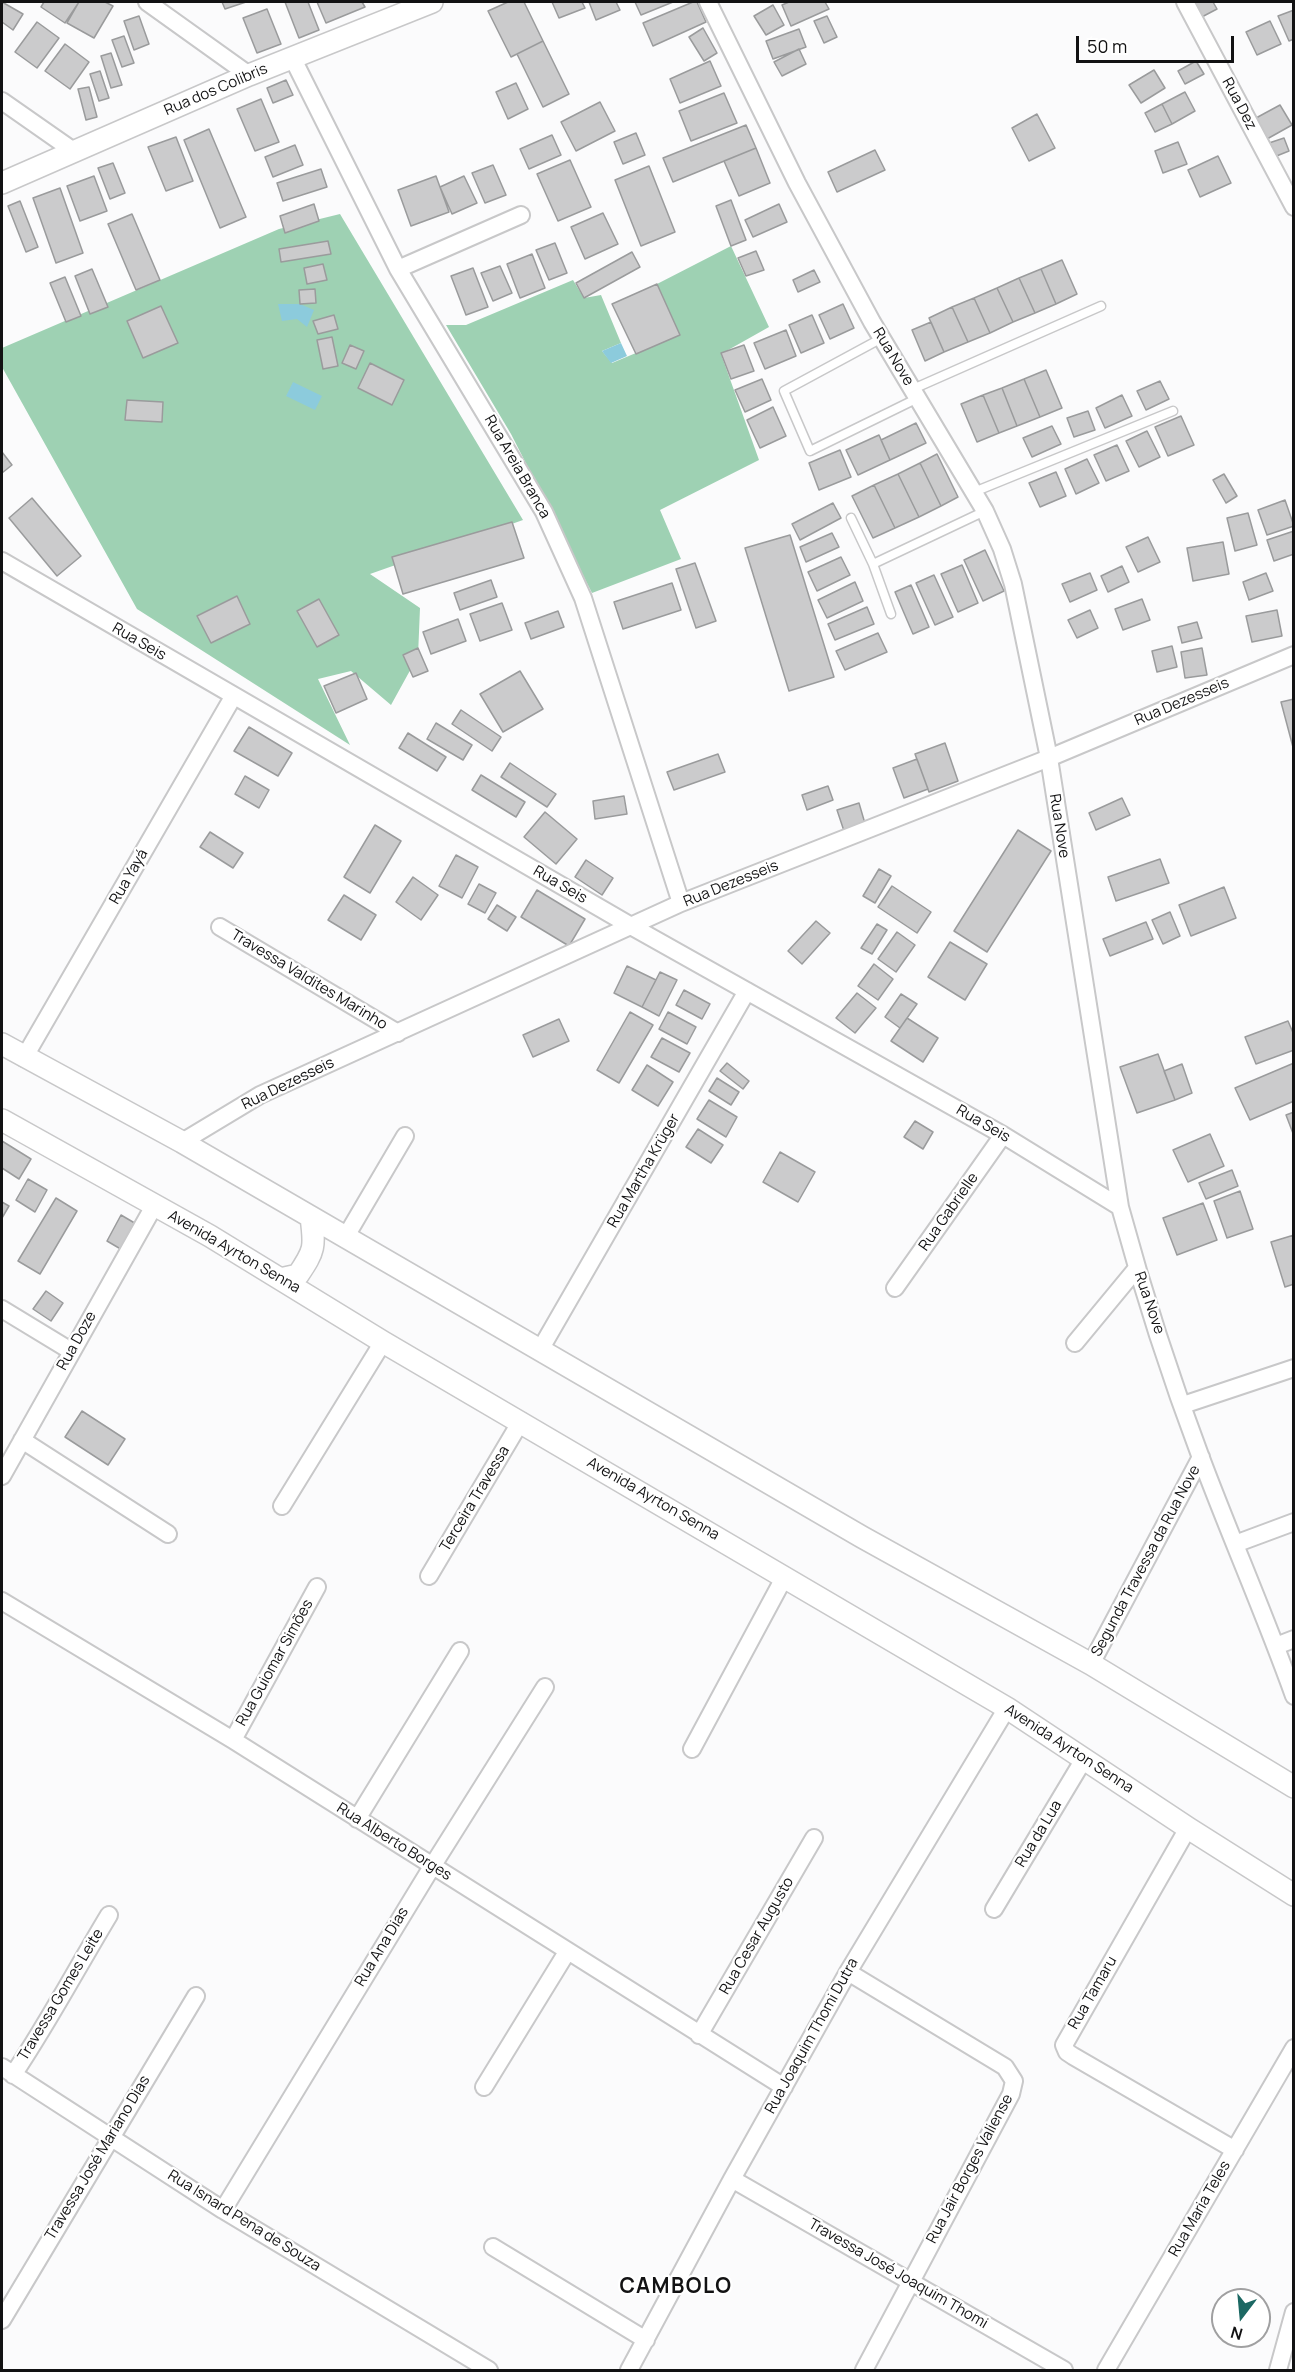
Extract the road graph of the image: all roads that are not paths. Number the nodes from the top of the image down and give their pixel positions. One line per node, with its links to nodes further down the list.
1 (147, 2): 6 (street)
2 (432, 2): 5 (street, Rua dos Colibris)
3 (708, 2): 14 (street, Rua Nove)
4 (1185, 2): 10 (street, Rua Dez)
5 (292, 57): 6 (street, Rua dos Colibris); 12 (street, Rua Areia Branca)
6 (249, 75): 8 (street, Rua dos Colibris)
7 (2, 101): 8 (street)
8 (75, 152): 9 (street, Rua dos Colibris)
9 (2, 183)
10 (1293, 207)
11 (521, 215): 12 (street)
12 (399, 268): 26 (street, Rua Areia Branca)
13 (1101, 306): 15 (lane)
14 (882, 338): 15 (street, Rua Nove); 15 (lane)
15 (915, 393): 17 (street, Rua Nove)
16 (1173, 411): 17 (lane)
17 (974, 492): 18 (street, Rua Nove)
18 (985, 511): 21 (lane); 25 (street, Rua Nove)
19 (851, 518): 21 (lane)
20 (2, 561): 24 (street, Rua Seis)
21 (873, 564): 22 (lane)
22 (891, 614)
23 (1293, 656): 25 (street, Rua Dezesseis)
24 (233, 697): 27 (street, Rua Seis); 32 (street, Rua Yayá)
25 (1048, 758): 26 (street, Rua Dezesseis); 38 (street, Rua Nove)
26 (681, 903): 27 (street, Rua Dezesseis)
27 (631, 926): 29 (street, Rua Seis); 30 (street, Rua Dezesseis)
28 (220, 927): 30 (street, Travessa Valdites Marinho)
29 (747, 991): 34 (street, Rua Seis); 47 (street, Rua Martha Krüger)
30 (398, 1033): 36 (street, Rua Dezesseis)
31 (2, 1044): 32 (street)
32 (24, 1058): 36 (street)
33 (2, 1120): 37 (street, Avenida Ayrton Senna)
34 (1003, 1135): 38 (street, Rua Seis); 43 (street, Rua Gabrielle)
35 (405, 1136): 40 (street)
36 (182, 1142): 39 (street)
37 (154, 1206): 42 (street, Avenida Ayrton Senna); 48 (street, Rua Doze)
38 (1120, 1207): 41 (street, Rua Nove)
39 (311, 1217): 40 (street); 42 (street)
40 (345, 1238): 47 (street)
41 (1137, 1268): 46 (street); 50 (street, Rua Nove)
42 (280, 1279): 45 (street, Avenida Ayrton Senna)
43 (895, 1288)
44 (2, 1309): 48 (street)
45 (383, 1342): 51 (street, Avenida Ayrton Senna); 55 (street)
46 (1075, 1343)
47 (540, 1350): 66 (street)
48 (71, 1351): 52 (street, Rua Doze)
49 (1293, 1368): 50 (street)
50 (1183, 1405): 53 (street, Rua Nove)
51 (521, 1421): 59 (street, Terceira Travessa); 60 (street, Avenida Ayrton Senna)
52 (22, 1440): 54 (street, Rua Doze); 57 (street)
53 (1201, 1457): 58 (street, Rua Nove); 66 (street, Segunda Travessa da Rua Nove)
54 (2, 1476)
55 (282, 1506)
56 (1293, 1522): 58 (street)
57 (168, 1533)
58 (1235, 1544): 64 (street, Rua Nove)
59 (429, 1576)
60 (785, 1576): 69 (street, Avenida Ayrton Senna); 71 (street)
61 (317, 1587): 70 (street, Rua Guiomar Simões)
62 (2, 1601): 70 (street, Rua Alberto Borges)
63 (1293, 1639): 64 (street)
64 (1276, 1646): 68 (street, Rua Nove)
65 (460, 1651): 74 (street)
66 (1091, 1664): 73 (street)
67 (545, 1687): 77 (street, Rua Ana Dias)
68 (1293, 1696)
69 (1007, 1708): 72 (street, Avenida Ayrton Senna); 82 (street, Rua Joaquim Thomi Dutra)
70 (233, 1740): 74 (street, Rua Alberto Borges)
71 (692, 1749)
72 (1084, 1759): 75 (street, Avenida Ayrton Senna); 79 (street, Rua da Lua)
73 (1293, 1787)
74 (357, 1819): 77 (street, Rua Alberto Borges)
75 (1188, 1828): 78 (street, Avenida Ayrton Senna); 90 (street, Rua Tamaru)
76 (814, 1838): 84 (street, Rua Cesar Augusto)
77 (433, 1865): 81 (street, Rua Alberto Borges); 92 (street, Rua Ana Dias)
78 (1293, 1894)
79 (994, 1909)
80 (109, 1915): 86 (street, Travessa Gomes Leite)
81 (567, 1952): 84 (street, Rua Alberto Borges); 87 (street)
82 (848, 1972): 88 (street, Rua Joaquim Thomi Dutra); 94 (street, Rua Jair Borges Valiense)
83 (196, 1996): 89 (street, Travessa José Mariano Dias)
84 (699, 2035): 88 (street, Rua Alberto Borges)
85 (1293, 2048): 90 (street, Rua Maria Teles)
86 (8, 2071): 89 (street, Rua Isnard Pena de Souza)
87 (484, 2087)
88 (784, 2087): 91 (street, Rua Joaquim Thomi Dutra)
89 (110, 2136): 92 (street, Rua Isnard Pena de Souza); 96 (street, Travessa José Mariano Dias)
90 (1235, 2151): 102 (street, Rua Maria Teles)
91 (732, 2179): 94 (street, Travessa José Joaquim Thomi); 97 (street, Rua Joaquim Thomi Dutra)
92 (223, 2210): 98 (street, Rua Isnard Pena de Souza)
93 (493, 2247): 97 (street)
94 (912, 2281): 100 (street, Rua Jair Borges Valiense); 101 (street, Travessa José Joaquim Thomi)
95 (1293, 2312): 103 (street)
96 (2, 2320)
97 (646, 2340): 99 (street, Rua Joaquim Thomi Dutra)
98 (489, 2370)
99 (629, 2370)
100 (864, 2370)
101 (1064, 2370)
102 (1106, 2370)
103 (1278, 2370)

